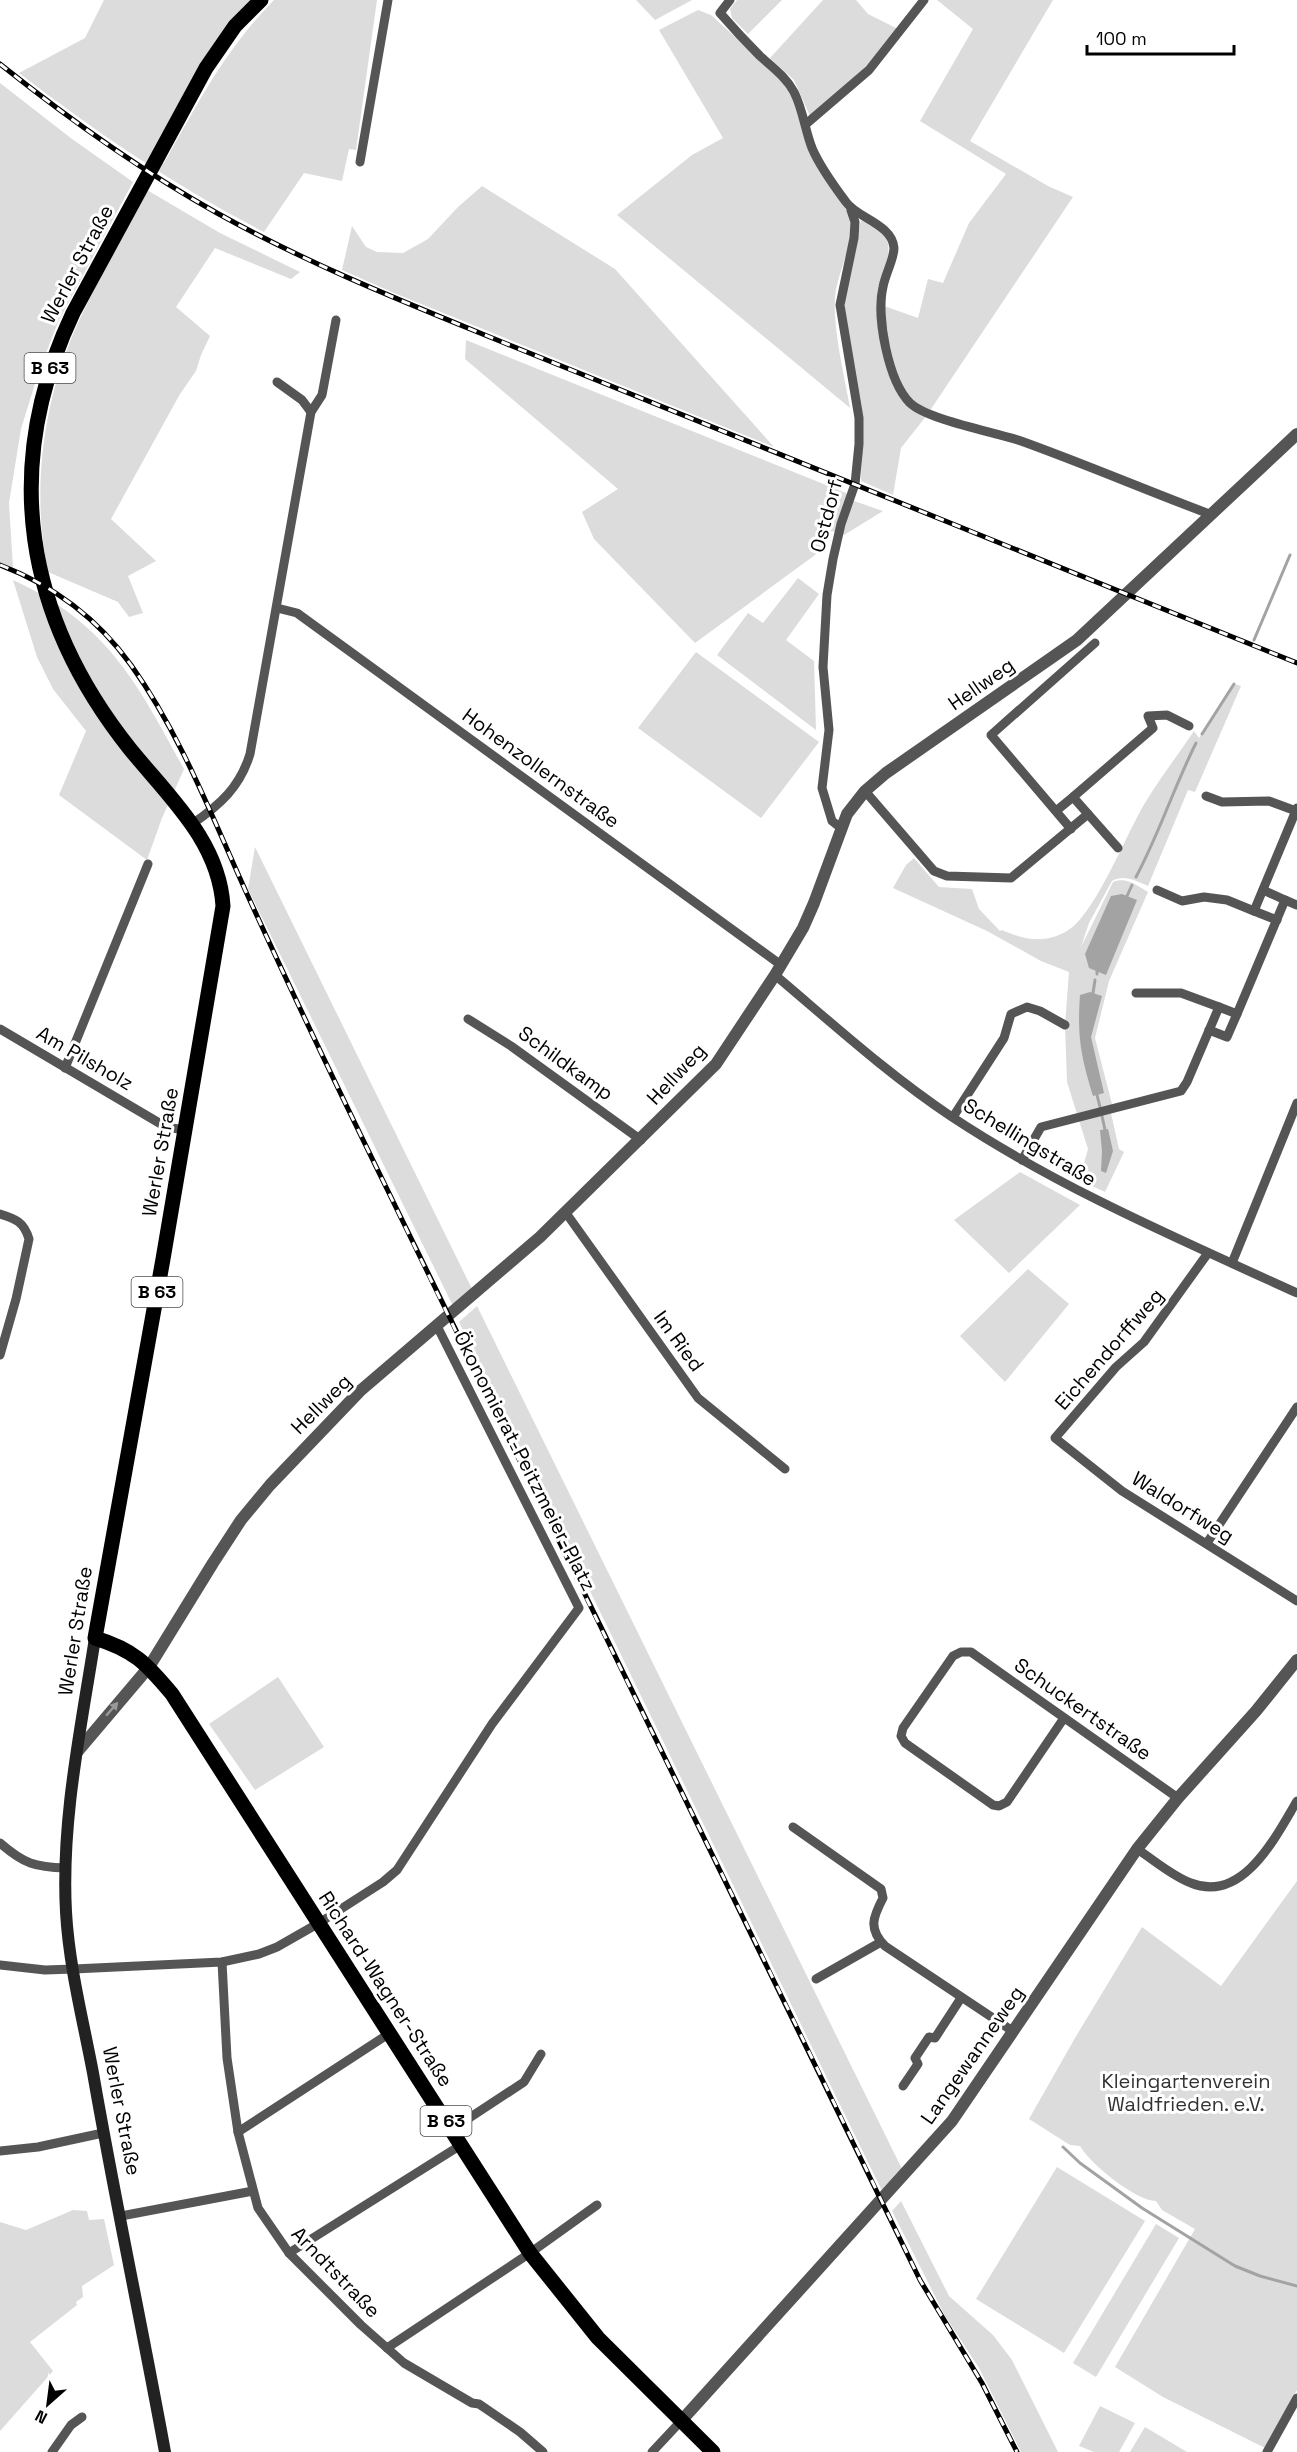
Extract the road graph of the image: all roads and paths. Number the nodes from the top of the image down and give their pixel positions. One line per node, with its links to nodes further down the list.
1 (261, 0): 22 (main road, Werler Straße / B 63)
2 (388, 0): 6 (street)
3 (730, 0): 5 (street, Ostdorf)
4 (924, 0): 5 (street)
5 (806, 124): 7 (street, Ostdorf)
6 (360, 162)
7 (851, 210): 12 (street, Ostdorf); 23 (street, Ostdorf)
8 (336, 320): 10 (street)
9 (277, 382): 10 (street)
10 (311, 412): 13 (street)
11 (1297, 434): 12 (street, Hellweg)
12 (1212, 515): 16 (street, Hellweg)
13 (277, 608): 22 (street); 33 (street, Hohenzollernstraße)
14 (1095, 643): 20 (street)
15 (1189, 726): 18 (street)
16 (865, 791): 23 (street, Hellweg); 24 (street)
17 (1206, 796): 19 (street)
18 (1073, 797): 20 (street); 21 (street)
19 (1296, 809): 28 (street)
20 (1056, 811): 24 (street)
21 (1088, 814): 24 (street); 25 (street)
22 (192, 824): 44 (main road, Werler Straße / B 63)
23 (841, 828): 33 (street, Hellweg)
24 (1071, 829)
25 (1118, 848)
26 (148, 864): 41 (street)
27 (1157, 890): 31 (street)
28 (1263, 891): 29 (street); 31 (street)
29 (1286, 900): 30 (street); 32 (street)
30 (1297, 905)
31 (1254, 910): 32 (street)
32 (1277, 920): 36 (street)
33 (778, 970): 43 (street, Schellingstraße); 45 (street, Hellweg)
34 (1136, 993): 35 (street)
35 (1219, 1007): 36 (street); 40 (street)
36 (1237, 1014): 40 (street)
37 (468, 1019): 45 (street, Schildkamp)
38 (1065, 1025): 43 (street)
39 (0, 1029): 41 (street, Am Pilsholz)
40 (1209, 1030): 46 (street)
41 (65, 1068): 44 (street, Am Pilsholz)
42 (1297, 1103): 50 (street)
43 (953, 1117): 46 (street, Schellingstraße)
44 (185, 1130): 59 (main road, Werler Straße / B 63)
45 (641, 1140): 47 (street, Hellweg)
46 (1022, 1160): 49 (street, Schellingstraße)
47 (566, 1213): 52 (street, Hellweg); 56 (street, Im Ried)
48 (0, 1214): 53 (street)
49 (1208, 1253): 50 (street, Schellingstraße); 55 (street, Eichendorffweg)
50 (1232, 1263): 51 (street, Schellingstraße)
51 (1297, 1293)
52 (437, 1326): 61 (street, Hellweg); 70 (street, Ökonomierat-Peitzmeier-Platz)
53 (0, 1355)
54 (1297, 1407): 57 (street)
55 (1055, 1438): 57 (street, Waldorfweg)
56 (785, 1468)
57 (1207, 1543): 58 (street, Waldorfweg)
58 (1297, 1601)
59 (95, 1638): 61 (main road, Richard-Wagner-Straße / B 63); 63 (main road, Werler Straße)
60 (1297, 1660): 64 (street, Langewanneweg)
61 (149, 1667): 63 (street, Hellweg, one-way to 61); 70 (main road, Richard-Wagner-Straße / B 63)
62 (1064, 1718): 62 (street, Schuckertstraße); 64 (street, Schuckertstraße)
63 (77, 1752): 69 (main road, Werler Straße)
64 (1178, 1798): 68 (street, Langewanneweg)
65 (1297, 1800): 68 (street)
66 (793, 1827): 71 (street)
67 (0, 1844): 69 (street)
68 (1137, 1849): 77 (street, Langewanneweg)
69 (66, 1868): 74 (main road, Werler Straße)
70 (319, 1923): 72 (street); 78 (main road, Richard-Wagner-Straße / B 63)
71 (881, 1942): 75 (street); 76 (street)
72 (222, 1962): 74 (street); 82 (street, Arndtstraße)
73 (0, 1965): 74 (street)
74 (74, 1969): 83 (main road, Werler Straße)
75 (816, 1978)
76 (961, 1998): 77 (street); 80 (street)
77 (1014, 2032): 94 (street, Langewanneweg)
78 (390, 2033): 81 (main road, Richard-Wagner-Straße / B 63); 82 (street)
79 (541, 2054): 81 (street)
80 (903, 2086)
81 (451, 2130): 84 (main road, Richard-Wagner-Straße / B 63)
82 (238, 2132): 86 (street, Arndtstraße)
83 (103, 2133): 85 (street); 88 (main road, Werler Straße)
84 (461, 2145): 89 (street); 90 (main road, Richard-Wagner-Straße / B 63)
85 (0, 2151)
86 (253, 2191): 88 (street); 89 (street, Arndtstraße)
87 (597, 2205): 90 (street)
88 (121, 2216): 96 (main road, Werler Straße)
89 (289, 2253): 91 (street, Arndtstraße)
90 (530, 2253): 91 (street); 94 (main road, Richard-Wagner-Straße / B 63)
91 (387, 2348): 97 (street, Arndtstraße)
92 (1297, 2398): 100 (street)
93 (81, 2417): 95 (street)
94 (682, 2420): 98 (street, Langewanneweg); 99 (main road, Richard-Wagner-Straße / B 63)
95 (52, 2452)
96 (165, 2452)
97 (543, 2452)
98 (652, 2452)
99 (713, 2452)
100 (1267, 2452)

